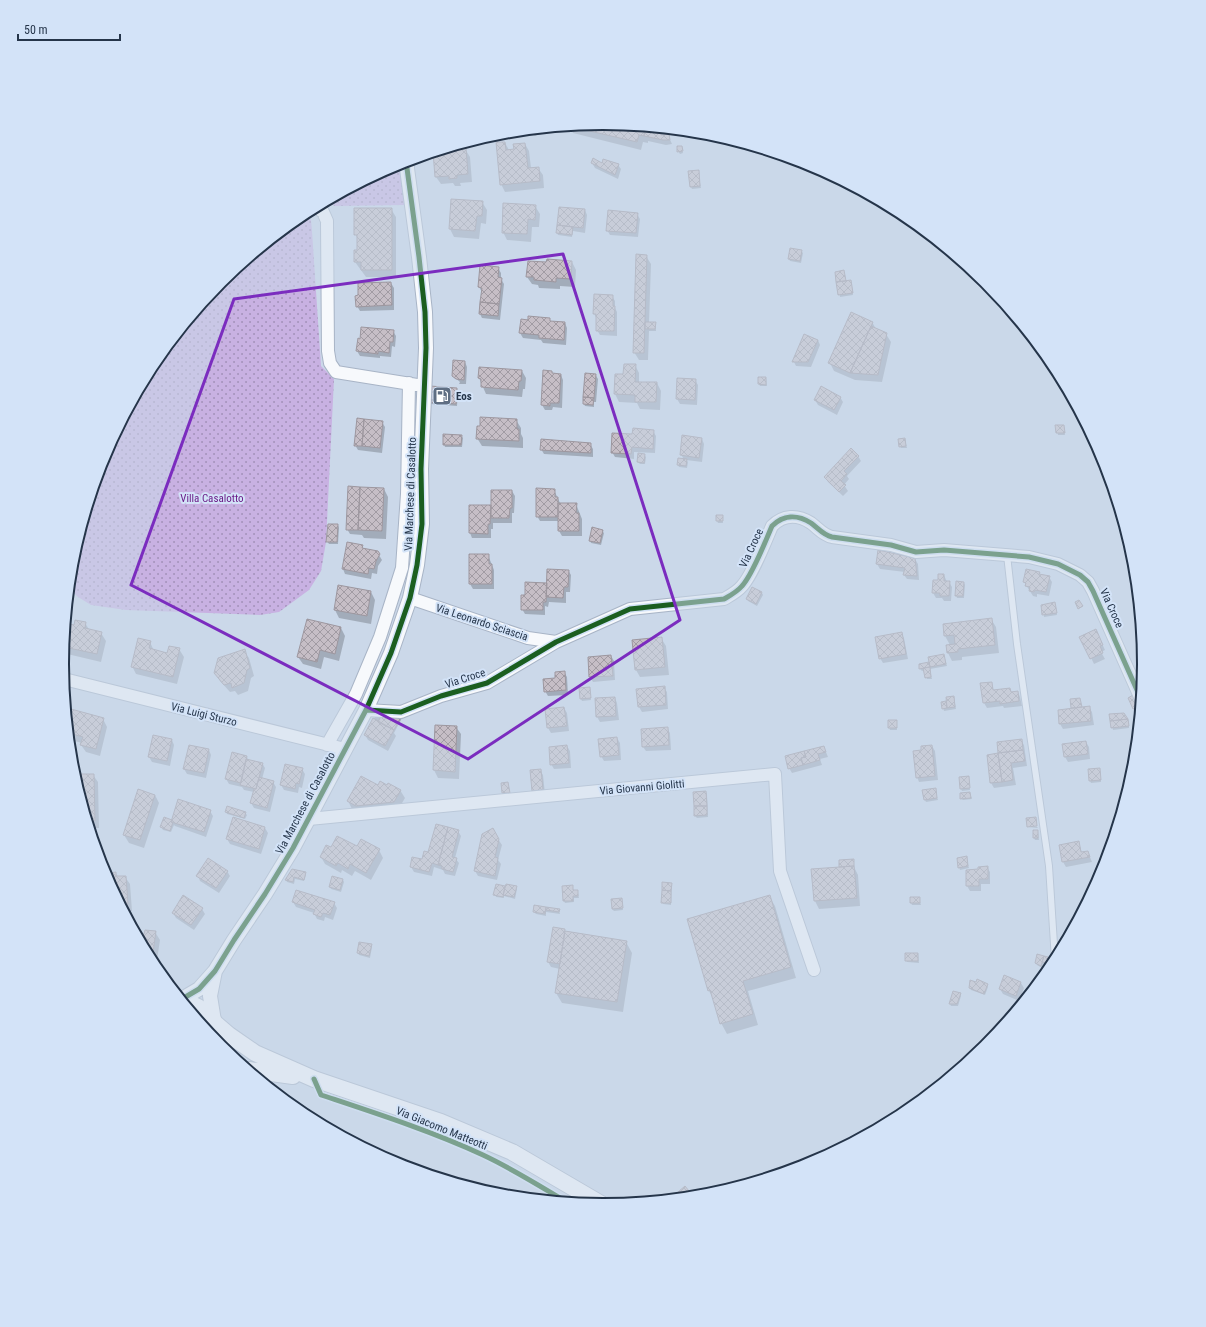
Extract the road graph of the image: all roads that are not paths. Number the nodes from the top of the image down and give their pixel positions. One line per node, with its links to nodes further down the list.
1 (407, 167): 4 (street, Via Marchese di Casalotto)
2 (320, 210): 3 (street)
3 (409, 383): 4 (street); 11 (street)
4 (424, 386): 6 (street, Via Marchese di Casalotto)
5 (1007, 555): 7 (street, Via Croce); 9 (street, Via Croce); 14 (lane)
6 (410, 598): 7 (street, Via Leonardo Sciascia); 10 (street, Via Marchese di Casalotto)
7 (556, 642): 10 (street, Via Croce)
8 (69, 680): 11 (street, Via Luigi Sturzo)
9 (1136, 690)
10 (366, 710): 12 (street, Via Marchese di Casalotto)
11 (327, 745): 12 (street, Via Luigi Sturzo)
12 (345, 749): 13 (street, Via Marchese di Casalotto)
13 (309, 819): 15 (street, Via Giovanni Giolitti); 16 (street, Via Marchese di Casalotto)
14 (1054, 948)
15 (814, 970)
16 (215, 971): 17 (street); 19 (street)
17 (186, 997)
18 (191, 1004): 19 (main road)
19 (214, 1022): 20 (main road); 22 (main road)
20 (218, 1034)
21 (259, 1071): 22 (main road)
22 (314, 1079): 23 (main road, Via Giacomo Matteotti)
23 (589, 1197)

